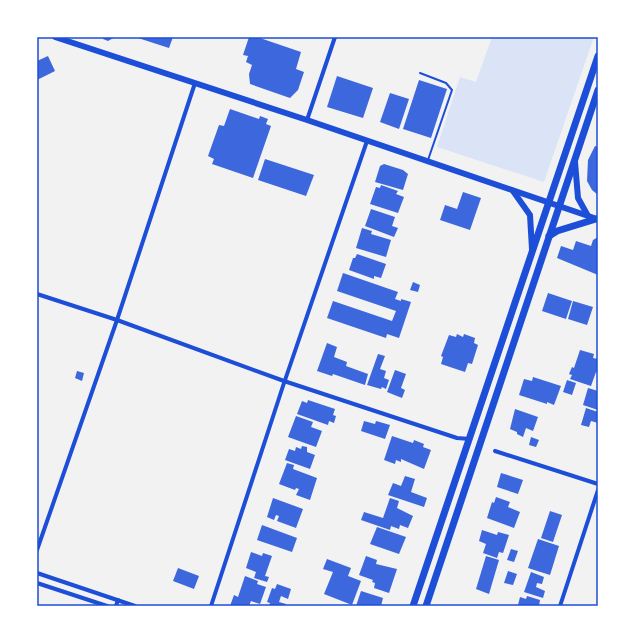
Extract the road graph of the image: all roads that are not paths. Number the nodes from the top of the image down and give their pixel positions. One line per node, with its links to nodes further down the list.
1 (55, 37): 5 (main road)
2 (335, 37): 7 (street)
3 (598, 56): 12 (highway)
4 (420, 73): 10 (lane)
5 (195, 83): 7 (main road); 19 (street)
6 (598, 90): 9 (highway)
7 (307, 120): 8 (main road)
8 (367, 141): 10 (main road); 20 (street)
9 (575, 157): 13 (highway); 14 (main road)
10 (428, 162): 11 (main road)
11 (513, 191): 12 (main road); 17 (main road)
12 (548, 203): 13 (main road); 17 (highway)
13 (558, 207): 14 (main road); 16 (highway)
14 (588, 216): 15 (main road)
15 (597, 220): 16 (highway)
16 (549, 236): 36 (highway)
17 (532, 249): 21 (highway)
18 (37, 294): 19 (street)
19 (117, 320): 20 (street); 25 (street)
20 (284, 381): 21 (street); 34 (street)
21 (470, 439): 35 (highway)
22 (495, 451): 23 (street)
23 (598, 484)
24 (598, 490): 37 (street)
25 (37, 550)
26 (37, 573): 28 (street)
27 (37, 583): 29 (street)
28 (90, 591): 29 (street); 30 (street)
29 (87, 599): 31 (street)
30 (118, 600): 32 (street); 33 (street)
31 (107, 606)
32 (116, 606)
33 (134, 606)
34 (211, 606)
35 (413, 606)
36 (426, 606)
37 (560, 606)

